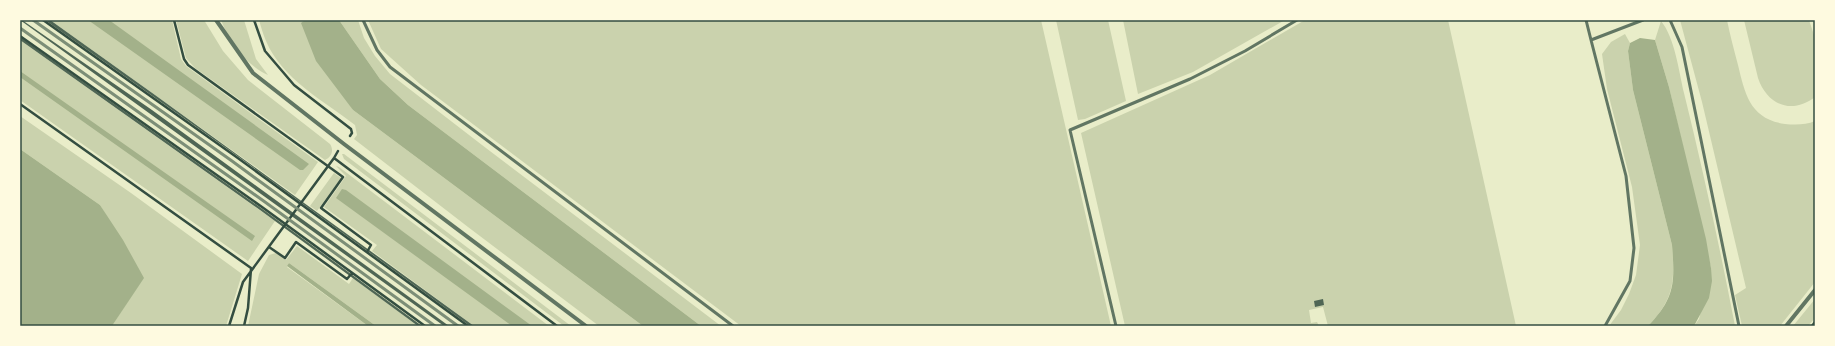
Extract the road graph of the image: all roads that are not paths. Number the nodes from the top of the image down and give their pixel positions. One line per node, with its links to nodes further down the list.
1 (216, 20): 9 (street)
2 (363, 20): 10 (lane)
3 (1297, 20): 11 (lane)
4 (1586, 20): 7 (lane)
5 (1643, 20): 7 (lane)
6 (1670, 20): 13 (lane)
7 (1591, 40): 12 (lane)
8 (1815, 290): 14 (street)
9 (586, 326)
10 (733, 326)
11 (1116, 326)
12 (1605, 326)
13 (1739, 326)
14 (1786, 326)

